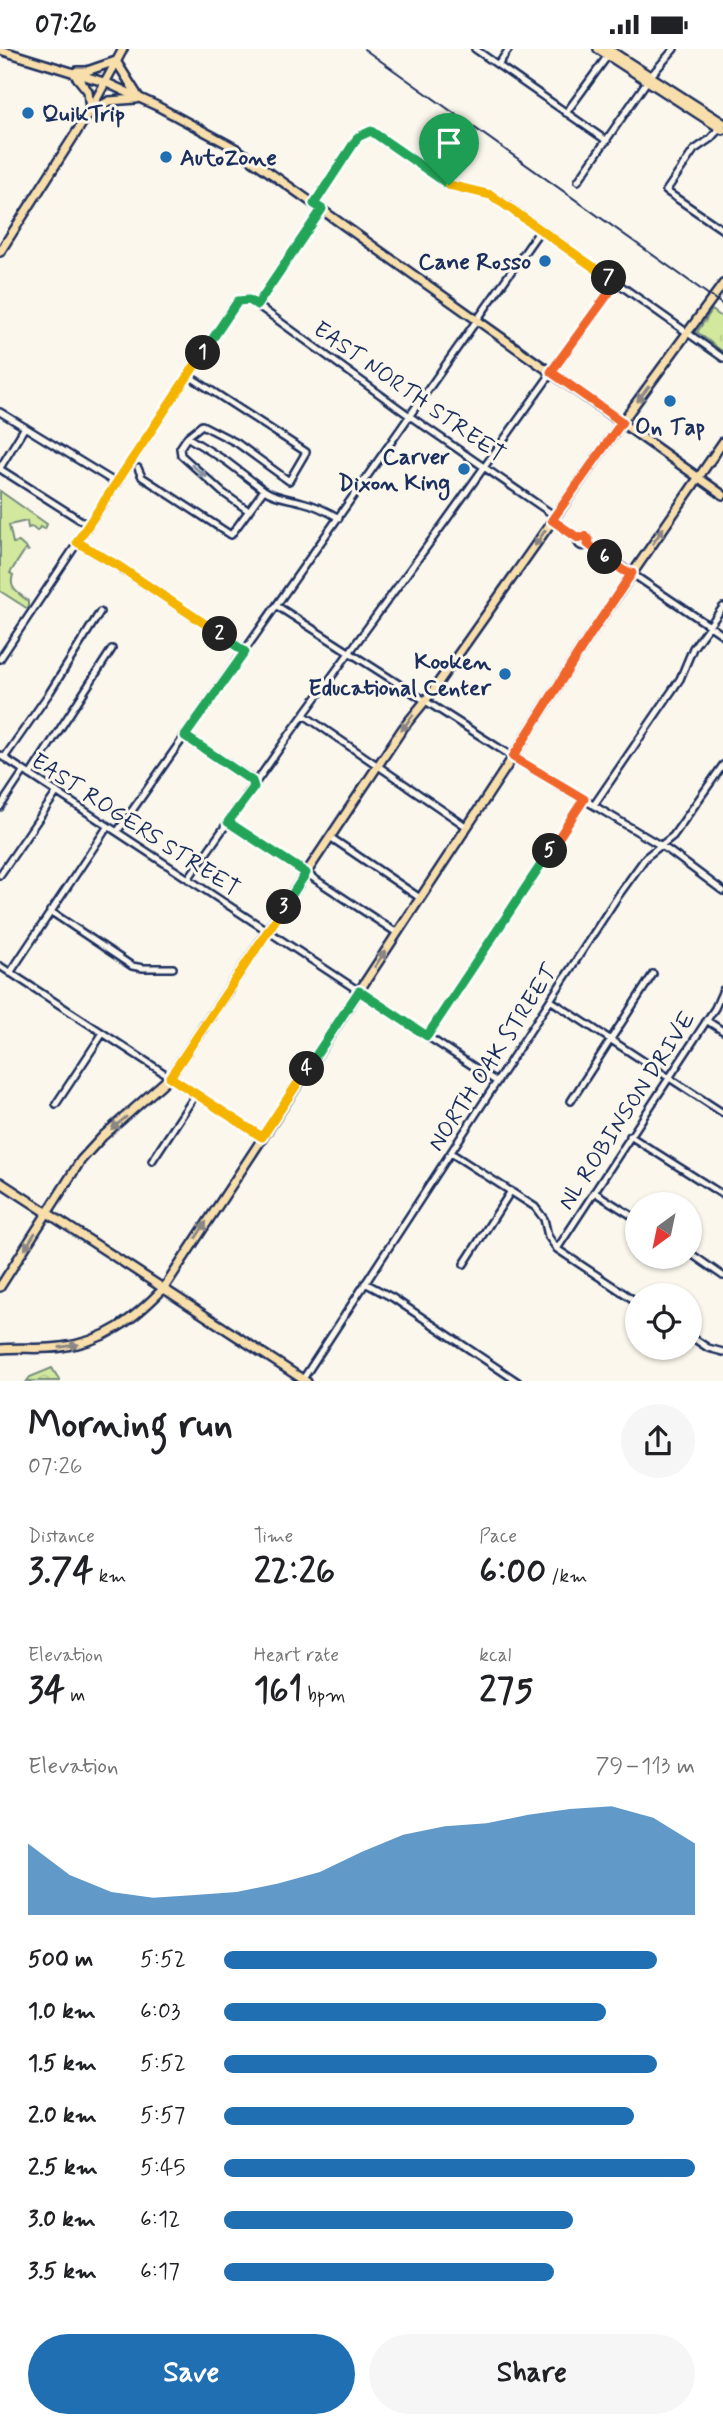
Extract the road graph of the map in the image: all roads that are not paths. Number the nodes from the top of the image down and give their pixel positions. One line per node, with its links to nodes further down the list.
1 (123, 49): 8 (main road)
2 (475, 49): 9 (street)
3 (509, 49): 9 (street)
4 (598, 49): 7 (main road)
5 (674, 49): 11 (street)
6 (0, 50): 10 (main road)
7 (610, 51): 11 (main road); 15 (street)
8 (116, 61): 10 (main road); 12 (main road); 13 (main road)
9 (498, 65): 15 (street)
10 (69, 71): 12 (main road); 14 (main road)
11 (649, 79): 16 (main road); 17 (street)
12 (107, 83): 13 (main road); 14 (main road)
13 (141, 99): 14 (main road); 19 (main road)
14 (90, 111): 23 (main road)
15 (566, 113): 17 (street)
16 (722, 126): 22 (street)
17 (607, 141): 18 (street)
18 (578, 181)
19 (314, 204): 20 (main road); 21 (street)
20 (322, 209): 26 (street); 27 (main road)
21 (541, 229): 24 (street); 27 (street)
22 (723, 230)
23 (0, 252)
24 (616, 283): 28 (street); 30 (street)
25 (723, 286): 28 (main road)
26 (257, 305): 31 (street, EAST NORTH STREET); 33 (street, EAST NORTH STREET)
27 (477, 319): 30 (main road); 33 (street)
28 (688, 334): 29 (street); 34 (main road, one-way to 34)
29 (723, 358)
30 (551, 372): 34 (main road); 38 (street)
31 (189, 376): 36 (street); 42 (street)
32 (0, 412): 35 (street)
33 (411, 417): 38 (street, EAST NORTH STREET); 46 (street)
34 (622, 422): 41 (main road); 47 (main road)
35 (25, 427): 39 (street); 42 (street)
36 (187, 437): 43 (street); 45 (street, one-way to 45)
37 (723, 442): 41 (main road)
38 (484, 465): 47 (street, EAST NORTH STREET); 57 (street)
39 (0, 468): 48 (street)
40 (138, 468): 45 (street)
41 (698, 477): 44 (main road); 50 (main road, one-way to 41)
42 (116, 482): 48 (street)
43 (264, 490): 45 (street); 46 (street)
44 (723, 495)
45 (249, 512)
46 (339, 518): 51 (street)
47 (554, 518): 50 (street, EAST NORTH STREET); 60 (main road, one-way to 60)
48 (88, 525): 49 (street)
49 (77, 542): 58 (street); 59 (street)
50 (632, 573): 54 (street); 64 (main road)
51 (277, 606): 57 (street); 58 (street)
52 (723, 607): 54 (street)
53 (100, 612): 63 (street)
54 (710, 626): 55 (street); 71 (street)
55 (723, 635)
56 (112, 649): 67 (street)
57 (350, 651): 60 (street); 61 (street)
58 (245, 652): 62 (street)
59 (0, 658)
60 (426, 700): 64 (street); 66 (main road, one-way to 66)
61 (304, 715): 66 (street); 68 (street)
62 (185, 736): 68 (street); 76 (street)
63 (2, 756): 67 (street, EAST ROGERS STREET)
64 (513, 757): 70 (street); 75 (main road)
65 (723, 765): 78 (street, NORTH OAK STREET)
66 (377, 766): 75 (street); 77 (main road)
67 (27, 773): 69 (street, EAST ROGERS STREET); 72 (street)
68 (254, 787): 73 (street)
69 (57, 792): 74 (street, EAST ROGERS STREET); 80 (street)
70 (584, 799): 71 (street); 97 (street)
71 (594, 805): 78 (street)
72 (0, 807)
73 (228, 822): 79 (street); 81 (street)
74 (108, 826): 76 (street, EAST ROGERS STREET); 84 (street)
75 (467, 827): 83 (main road)
76 (117, 832): 81 (street, EAST ROGERS STREET)
77 (330, 837): 79 (main road); 83 (street)
78 (660, 846): 82 (street); 93 (street, NORTH OAK STREET)
79 (306, 873): 85 (main road); 86 (street)
80 (0, 875)
81 (188, 879): 85 (street, EAST ROGERS STREET)
82 (723, 891)
83 (420, 898): 86 (main road)
84 (50, 911): 88 (street); 89 (street)
85 (269, 932): 92 (street, EAST ROGERS STREET); 99 (main road)
86 (397, 933): 92 (main road, one-way to 86)
87 (0, 966): 89 (street)
88 (173, 968)
89 (10, 973): 96 (street)
90 (653, 974): 98 (street)
91 (723, 990): 94 (street, NL ROBINSON DRIVE)
92 (359, 991): 97 (street, EAST ROGERS STREET); 107 (main road)
93 (550, 1000): 98 (street); 101 (street, NORTH OAK STREET)
94 (706, 1020): 95 (street); 100 (street, NL ROBINSON DRIVE)
95 (723, 1031)
96 (103, 1033): 99 (street); 104 (street)
97 (427, 1036): 101 (street, EAST ROGERS STREET)
98 (611, 1039): 100 (street); 103 (street)
99 (170, 1077): 102 (street); 115 (main road, one-way to 115)
100 (668, 1077): 105 (street); 106 (street, NL ROBINSON DRIVE)
101 (496, 1082): 108 (street, NORTH OAK STREET)
102 (196, 1094): 107 (street); 109 (street)
103 (571, 1101)
104 (56, 1104)
105 (723, 1113)
106 (630, 1136): 112 (street, NL ROBINSON DRIVE); 113 (street)
107 (262, 1137): 122 (main road, one-way to 107)
108 (451, 1153): 111 (street); 120 (street, NORTH OAK STREET)
109 (152, 1161)
110 (0, 1182): 115 (main road)
111 (511, 1191): 116 (street); 118 (street)
112 (594, 1192): 114 (street); 116 (street, NL ROBINSON DRIVE)
113 (723, 1195)
114 (625, 1211)
115 (47, 1213): 121 (main road, one-way to 121); 122 (main road)
116 (557, 1249): 123 (street)
117 (702, 1261): 119 (street)
118 (464, 1264)
119 (723, 1276)
120 (365, 1283): 127 (street, NORTH OAK STREET); 128 (street)
121 (0, 1287)
122 (164, 1287): 125 (main road, one-way to 122); 127 (main road)
123 (625, 1294)
124 (702, 1344): 126 (street)
125 (0, 1349)
126 (723, 1352)
127 (305, 1380)
128 (518, 1381)

